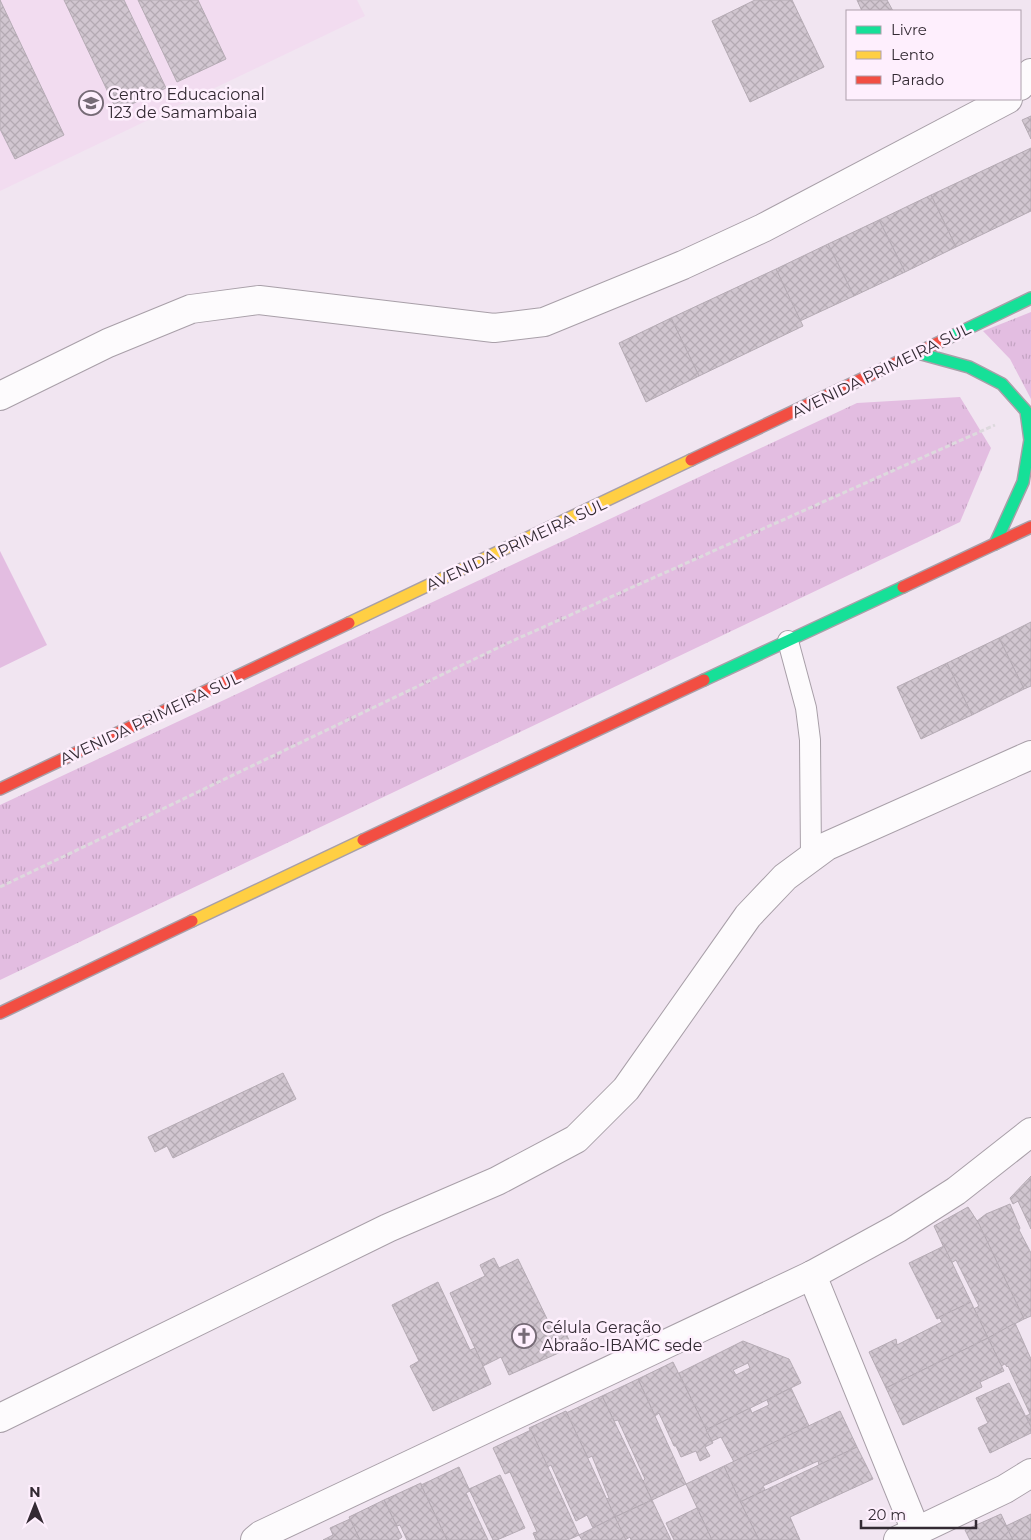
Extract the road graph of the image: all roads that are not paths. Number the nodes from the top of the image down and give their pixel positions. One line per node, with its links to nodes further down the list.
1 (1031, 73): 2 (street)
2 (1021, 85)
3 (1006, 100): 6 (street)
4 (1031, 298): 5 (street, AVENIDA PRIMEIRA SUL)
5 (918, 353): 8 (street); 11 (street, AVENIDA PRIMEIRA SUL)
6 (0, 396)
7 (1031, 527): 8 (street)
8 (995, 544): 9 (street)
9 (788, 641): 12 (lane); 13 (street)
10 (1031, 755): 12 (street)
11 (0, 789)
12 (811, 858): 16 (street)
13 (0, 1013)
14 (1031, 1132): 15 (street)
15 (812, 1275): 18 (street); 19 (street)
16 (0, 1418)
17 (1031, 1473): 18 (street)
18 (907, 1536)
19 (255, 1540)

